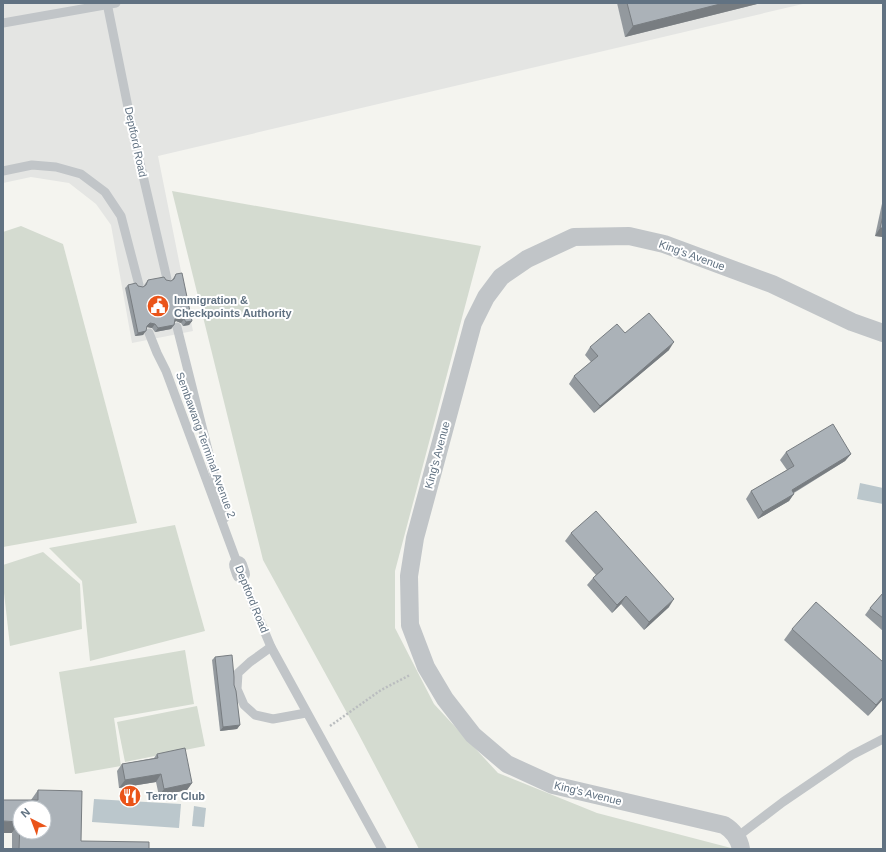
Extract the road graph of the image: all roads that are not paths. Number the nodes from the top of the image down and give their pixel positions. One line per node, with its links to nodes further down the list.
1 (110, 4): 2 (lane); 4 (lane, Deptford Road)
2 (3, 23)
3 (3, 171): 5 (lane)
4 (167, 279)
5 (139, 285)
6 (177, 327): 9 (lane, Deptford Road)
7 (149, 333): 9 (lane, Sembawang Terminal Avenue 2)
8 (883, 333): 13 (street, King's Avenue)
9 (239, 570): 10 (lane, Deptford Road)
10 (271, 648): 11 (lane, Deptford Road); 11 (lane)
11 (306, 713): 14 (lane, Deptford Road)
12 (883, 739): 13 (lane)
13 (739, 843)
14 (382, 849)

